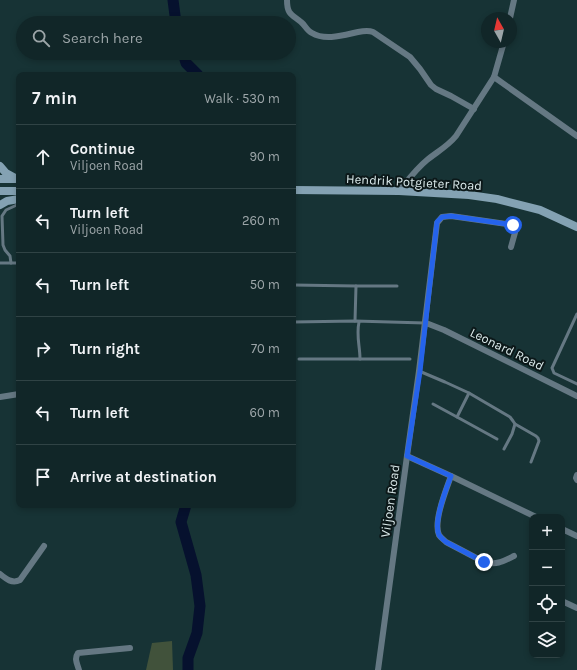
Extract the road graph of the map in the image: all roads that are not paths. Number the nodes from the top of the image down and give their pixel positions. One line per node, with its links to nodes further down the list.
1 (287, 0): 4 (street)
2 (514, 0): 3 (street)
3 (511, 12)
4 (294, 16)
5 (296, 18): 8 (street)
6 (502, 48): 7 (street)
7 (494, 77): 8 (street); 9 (street)
8 (474, 109): 17 (street)
9 (577, 136)
10 (0, 166): 11 (main road)
11 (16, 178)
12 (0, 179): 13 (main road)
13 (16, 179)
14 (16, 190): 16 (main road)
15 (296, 190): 17 (main road, Hendrik Potgieter Road)
16 (0, 191)
17 (399, 191): 21 (main road, Hendrik Potgieter Road)
18 (16, 199): 19 (main road)
19 (0, 205)
20 (16, 205): 24 (lane)
21 (577, 227)
22 (511, 247): 32 (street, Viljoen Road)
23 (0, 263): 24 (lane)
24 (11, 263): 25 (lane)
25 (16, 263)
26 (296, 285): 27 (lane)
27 (356, 286): 28 (lane); 31 (lane)
28 (397, 286)
29 (577, 314): 37 (lane)
30 (296, 322): 31 (lane)
31 (357, 322): 32 (lane); 34 (lane)
32 (426, 323): 36 (street, Viljoen Road); 41 (street, Leonard Road)
33 (299, 359): 34 (lane)
34 (360, 359): 35 (lane)
35 (410, 359)
36 (420, 371): 38 (lane); 47 (street, Viljoen Road)
37 (577, 384)
38 (469, 393): 43 (lane); 44 (lane)
39 (16, 394): 40 (street)
40 (0, 396)
41 (577, 396)
42 (433, 404): 43 (lane)
43 (457, 417): 45 (lane)
44 (515, 424): 46 (lane); 48 (lane)
45 (497, 439)
46 (504, 448)
47 (407, 456): 50 (street); 62 (street, Viljoen Road)
48 (531, 462)
49 (577, 475): 51 (street)
50 (451, 476): 52 (street); 56 (street)
51 (577, 480)
52 (530, 514)
53 (565, 530): 54 (street)
54 (577, 536)
55 (44, 546): 57 (street)
56 (514, 556)
57 (0, 574)
58 (565, 602): 59 (street)
59 (577, 608)
60 (130, 648): 61 (street)
61 (79, 670)
62 (378, 670)

